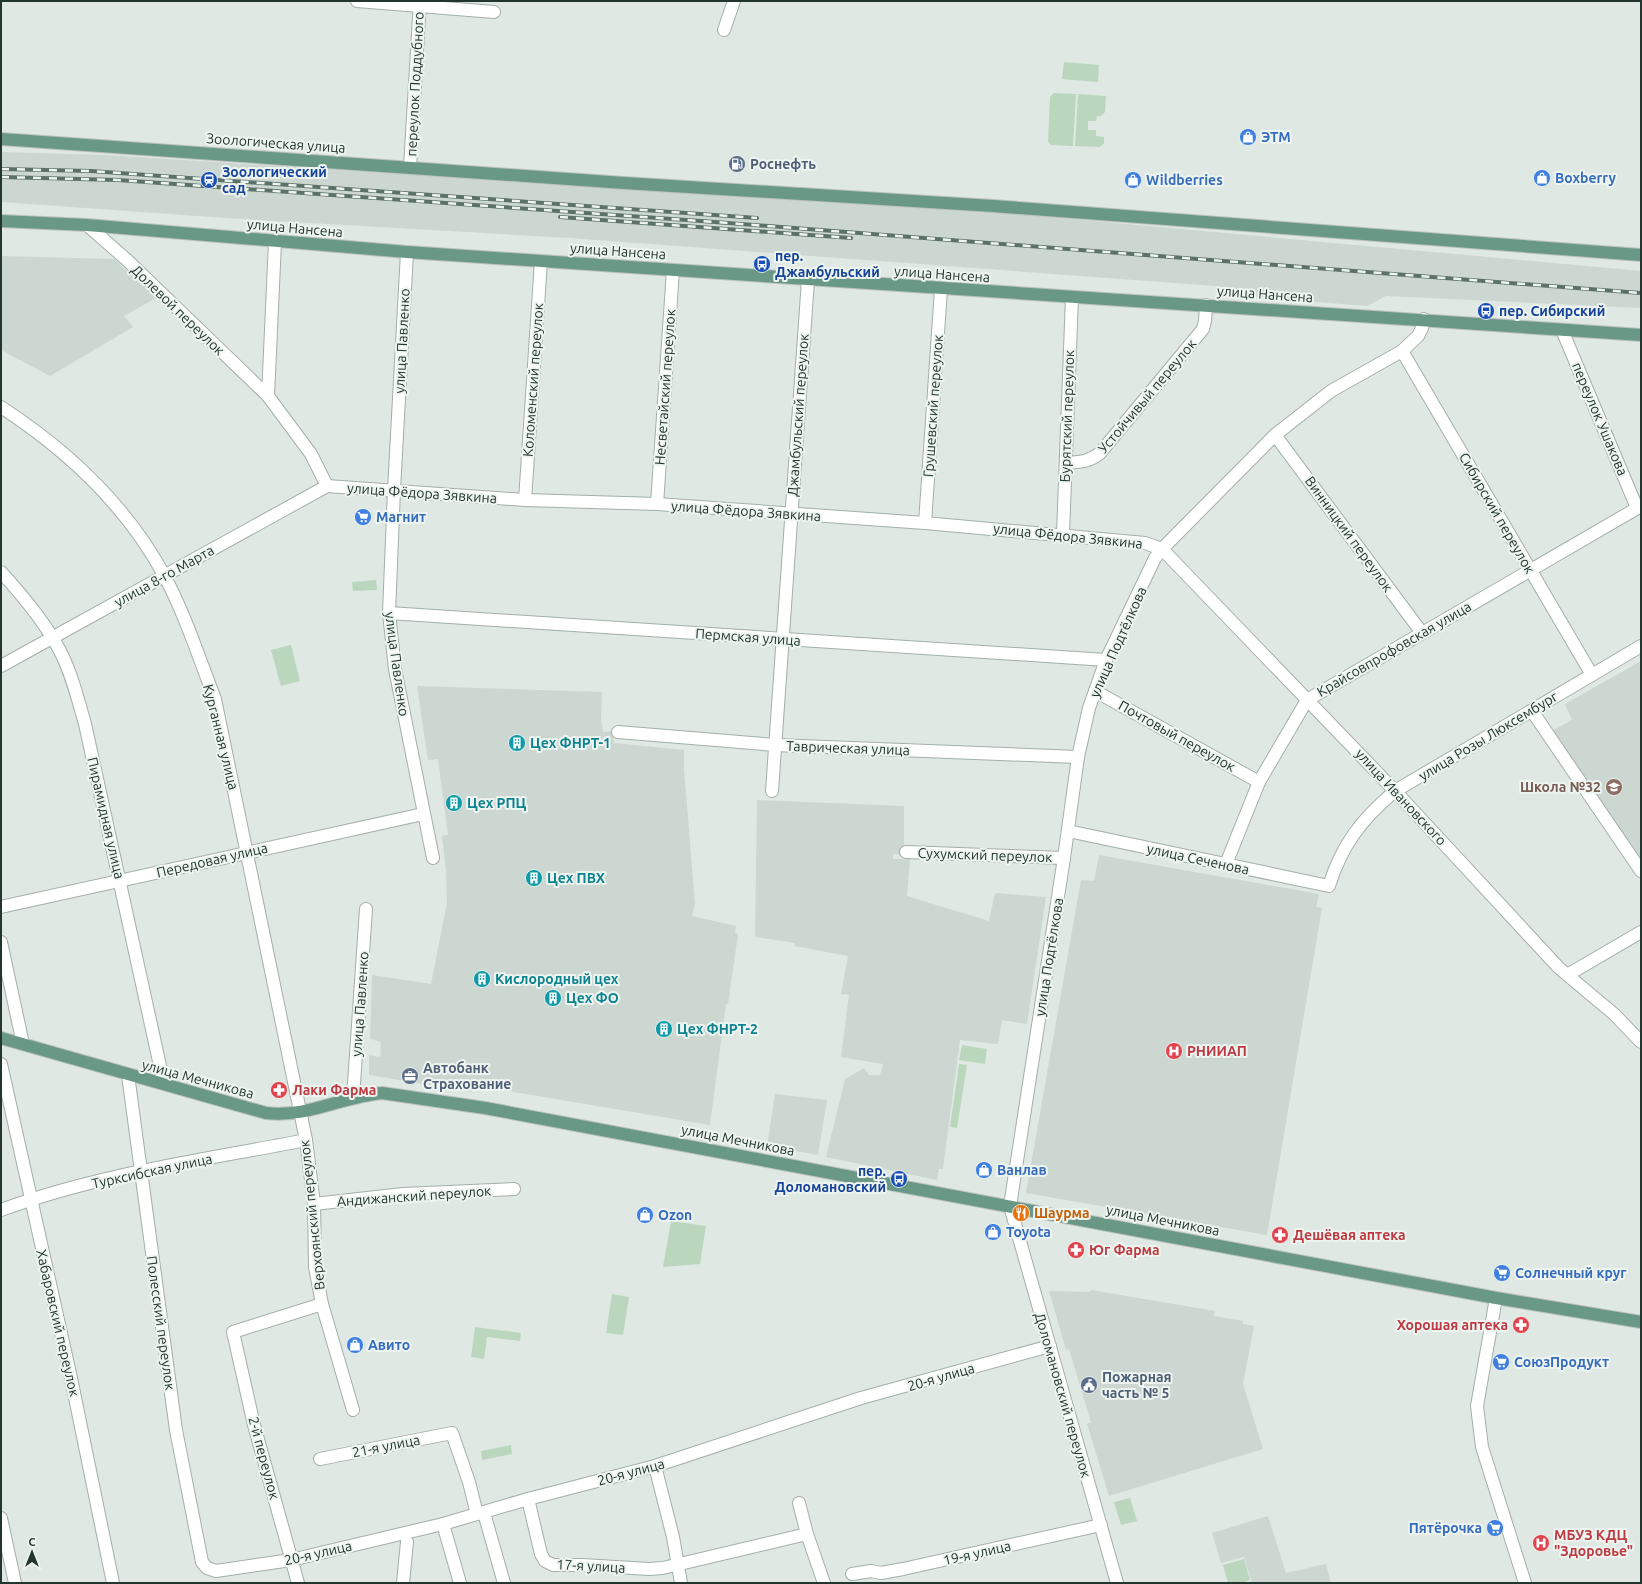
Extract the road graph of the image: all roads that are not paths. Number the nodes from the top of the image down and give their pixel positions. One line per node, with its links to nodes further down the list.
1 (358, 1): 3 (street)
2 (734, 1): 5 (street)
3 (420, 4): 4 (street); 7 (street, переулок Поддубного)
4 (494, 12)
5 (724, 30)
6 (1, 140): 7 (main road, Зоологическая улица)
7 (410, 167): 12 (main road, Зоологическая улица)
8 (1, 221): 9 (main road, улица Нансена)
9 (87, 226): 10 (main road, улица Нансена); 23 (street, Долевой переулок)
10 (275, 242): 11 (main road, улица Нансена); 23 (street)
11 (407, 252): 13 (main road, улица Нансена); 28 (street, улица Павленко)
12 (1641, 255)
13 (541, 261): 14 (main road, улица Нансена); 29 (street, Коломенский переулок)
14 (673, 270): 15 (main road, улица Нансена); 30 (street, Несветайский переулок)
15 (808, 280): 16 (main road, улица Нансена); 32 (street, Джамбульский переулок)
16 (940, 289): 17 (main road, улица Нансена); 33 (street, Грушевский переулок)
17 (1072, 298): 18 (main road, улица Нансена); 26 (street, Бурятский переулок)
18 (1206, 305): 19 (main road, улица Нансена); 26 (street, Устойчивый переулок)
19 (1424, 320): 20 (main road, улица Нансена); 22 (street, улица Подтёлкова)
20 (1562, 330): 21 (main road, улица Нансена); 31 (street, переулок Ушакова)
21 (1641, 335)
22 (1402, 351): 25 (street, улица Подтёлкова); 36 (street, Сибирский переулок)
23 (268, 396): 27 (street, Долевой переулок)
24 (1, 407): 38 (street, Курганная улица)
25 (1275, 435): 35 (street, улица Подтёлкова); 40 (street, Винницкий переулок)
26 (1066, 463): 34 (street, Бурятский переулок)
27 (327, 486): 28 (street, улица Фёдора Зявкина); 38 (street, улица 8-го Марта)
28 (394, 490): 29 (street, улица Фёдора Зявкина); 39 (street, улица Павленко)
29 (525, 500): 30 (street, улица Фёдора Зявкина)
30 (657, 504): 32 (street, улица Фёдора Зявкина)
31 (1639, 507): 36 (street, Крайсовпрофовская улица)
32 (791, 514): 33 (street, улица Фёдора Зявкина); 42 (street, Джамбульский переулок)
33 (925, 523): 34 (street, улица Фёдора Зявкина)
34 (1063, 534): 35 (street, улица Фёдора Зявкина)
35 (1162, 550): 44 (street, улица Подтёлкова); 48 (street, улица Ивановского)
36 (1530, 570): 40 (street, Крайсовпрофовская улица); 46 (street, Сибирский переулок)
37 (1, 572): 41 (street, Пирамидная улица)
38 (164, 576): 41 (street, улица 8-го Марта); 58 (street, Курганная улица)
39 (389, 613): 42 (street, Пермская улица); 56 (street, улица Павленко)
40 (1422, 633): 48 (street, Крайсовпрофовская улица)
41 (53, 639): 45 (street, улица 8-го Марта); 64 (street, Пирамидная улица)
42 (782, 639): 44 (street, Пермская улица); 51 (street, Джамбульский переулок)
43 (1641, 646): 46 (street, улица Розы Люксембург)
44 (1106, 660): 47 (street, улица Подтёлкова)
45 (1, 666)
46 (1592, 675): 49 (street, улица Розы Люксембург)
47 (1095, 691): 52 (street, улица Подтёлкова); 53 (street, Почтовый переулок)
48 (1307, 700): 53 (street, Крайсовпрофовская улица); 55 (street, улица Ивановского)
49 (1532, 710): 55 (street, улица Розы Люксембург); 63 (street)
50 (618, 732): 51 (street, Таврическая улица)
51 (775, 745): 52 (street, Таврическая улица); 54 (street, Джамбульский переулок)
52 (1078, 757): 57 (street, улица Подтёлкова)
53 (1259, 782): 62 (street, Крайсовпрофовская улица)
54 (772, 791)
55 (1395, 791): 65 (street, улица Розы Люксембург); 70 (street, улица Ивановского)
56 (423, 814): 58 (street, Передовая улица); 60 (street, улица Павленко)
57 (1068, 831): 61 (street, улица Подтёлкова); 62 (street, улица Сеченова)
58 (247, 852): 64 (street, Передовая улица); 78 (street, Курганная улица)
59 (906, 852): 61 (street, Сухумский переулок)
60 (433, 858)
61 (1064, 858): 84 (street, улица Подтёлкова)
62 (1226, 864): 65 (street, улица Сеченова)
63 (1641, 872)
64 (120, 881): 66 (street, Передовая улица); 76 (street, Пирамидная улица)
65 (1329, 886)
66 (1, 907)
67 (366, 909): 77 (street, улица Павленко)
68 (1641, 932): 70 (street)
69 (1, 942): 73 (street)
70 (1569, 974): 72 (street, улица Ивановского)
71 (1, 1038): 73 (main road, улица Мечникова)
72 (1641, 1042)
73 (23, 1044): 75 (main road, улица Мечникова)
74 (1, 1064): 82 (street, Хабаровский переулок)
75 (128, 1075): 76 (main road, улица Мечникова); 80 (street, Полесский переулок)
76 (164, 1084): 78 (main road, улица Мечникова)
77 (353, 1098): 78 (main road, улица Мечникова); 84 (main road, улица Мечникова)
78 (300, 1113): 79 (street, Верхоянский переулок)
79 (306, 1140): 80 (street, Турксибская улица); 83 (street, Верхоянский переулок)
80 (141, 1171): 82 (street, Турксибская улица); 103 (street, Полесский переулок)
81 (514, 1189): 83 (street, Андижанский переулок)
82 (31, 1199): 85 (street, Турксибская улица); 106 (street, Хабаровский переулок)
83 (314, 1204): 87 (street, Верхоянский переулок)
84 (1010, 1206): 86 (main road, улица Мечникова); 89 (street, Доломановский переулок)
85 (1, 1210)
86 (1496, 1298): 88 (main road, улица Мечникова); 114 (street)
87 (322, 1304): 90 (street, Верхоянский переулок); 101 (street, 2-й переулок)
88 (1641, 1322)
89 (1050, 1346): 92 (street, 20-я улица); 98 (street, Доломановский переулок)
90 (353, 1410)
91 (320, 1459): 95 (street, 21-я улица)
92 (655, 1466): 93 (street, 20-я улица); 102 (street)
93 (528, 1499): 95 (street, 20-я улица); 102 (street, 17-я улица)
94 (799, 1503): 99 (street)
95 (480, 1513): 97 (street, 20-я улица); 110 (street)
96 (1, 1518): 105 (street)
97 (443, 1524): 101 (street, 20-я улица); 109 (street)
98 (1101, 1525): 104 (street, 19-я улица); 113 (street, Доломановский переулок)
99 (807, 1534): 102 (street); 112 (street)
100 (407, 1542): 108 (street)
101 (291, 1560): 103 (street, 20-я улица); 107 (street, 2-й переулок)
102 (678, 1565): 111 (street)
103 (207, 1568)
104 (852, 1574)
105 (15, 1583)
106 (113, 1583)
107 (298, 1583)
108 (403, 1583)
109 (460, 1583)
110 (504, 1583)
111 (681, 1583)
112 (824, 1583)
113 (1117, 1583)
114 (1525, 1583)

